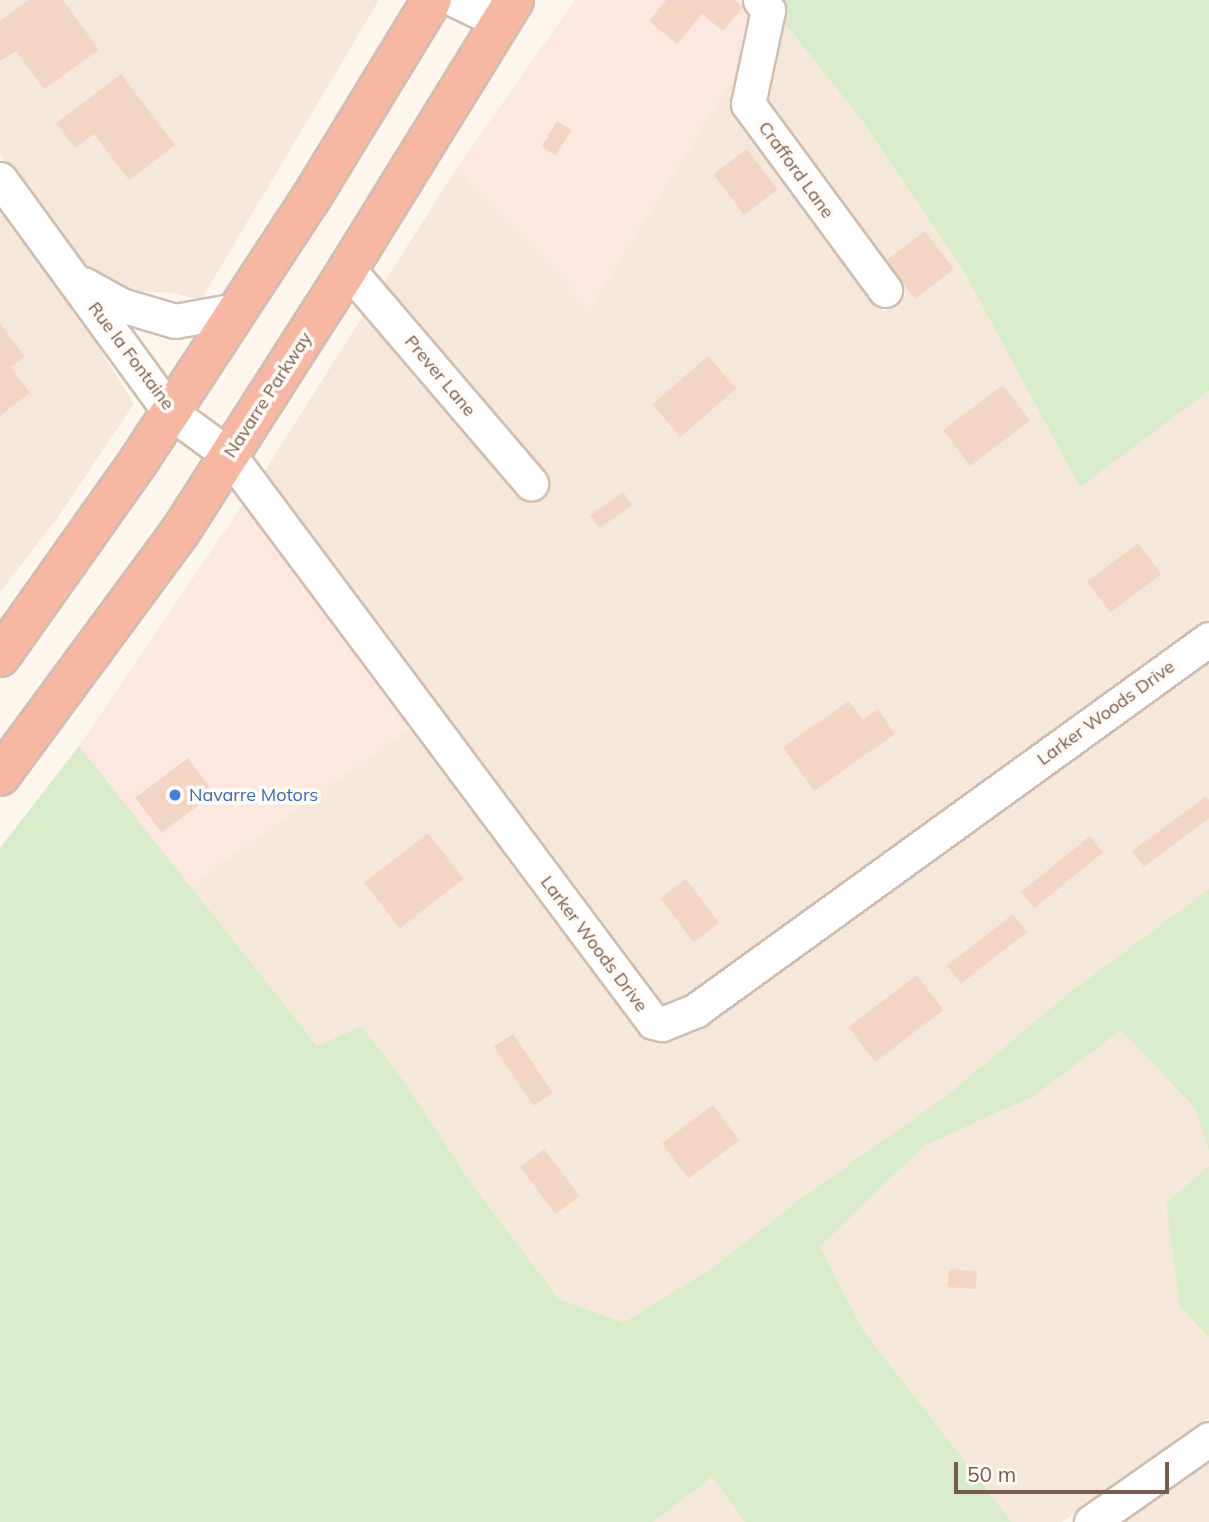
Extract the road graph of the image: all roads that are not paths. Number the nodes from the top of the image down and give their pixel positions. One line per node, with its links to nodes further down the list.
1 (432, 0): 9 (highway)
2 (455, 0): 4 (street)
3 (760, 0): 8 (street, Crafford Lane)
4 (507, 11): 6 (highway, Navarre Parkway)
5 (0, 179): 7 (street, Rue la Fontaine)
6 (348, 269): 11 (highway, Navarre Parkway); 12 (street, Prever Lane)
7 (72, 277): 9 (street, Rue la Fontaine); 10 (street, Rue la Fontaine)
8 (885, 290)
9 (236, 310): 10 (highway)
10 (170, 412): 11 (street, Rue la Fontaine); 14 (highway)
11 (229, 455): 13 (street, Larker Woods Drive); 15 (highway, Navarre Parkway)
12 (531, 483)
13 (1209, 639)
14 (0, 657)
15 (0, 776)
16 (1209, 1438): 17 (street)
17 (1091, 1522)

